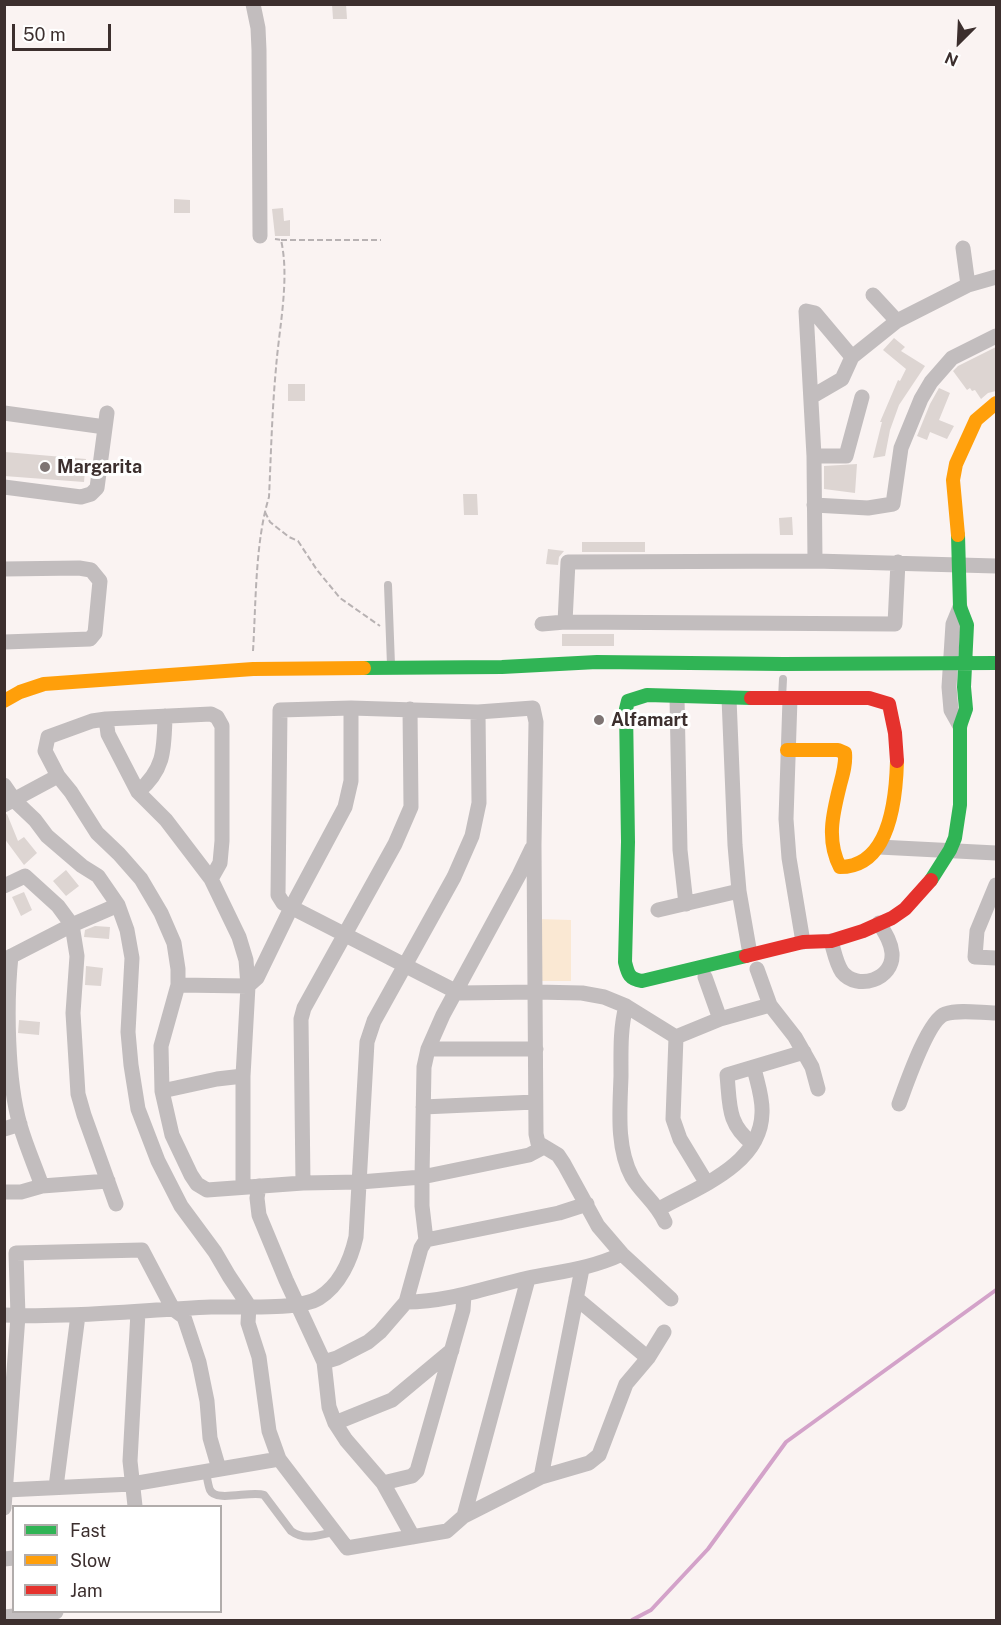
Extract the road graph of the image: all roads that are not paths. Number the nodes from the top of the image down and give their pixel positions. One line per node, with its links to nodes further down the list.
1 (253, 4): 2 (street)
2 (260, 236)
3 (963, 248): 5 (street)
4 (996, 277): 5 (street)
5 (968, 285): 7 (street)
6 (873, 296): 7 (street)
7 (897, 321): 9 (street)
8 (996, 336): 16 (street)
9 (852, 357): 10 (street); 10 (street)
10 (811, 397): 14 (street)
11 (862, 397): 14 (street)
12 (996, 403): 19 (street)
13 (4, 413): 15 (street)
14 (814, 456): 16 (street)
15 (4, 487)
16 (814, 506): 17 (street)
17 (815, 561): 18 (street); 24 (street)
18 (898, 562): 19 (street); 24 (street)
19 (960, 565): 20 (street); 23 (street)
20 (996, 566)
21 (4, 569): 26 (street)
22 (387, 585): 29 (lane)
23 (960, 607): 28 (street)
24 (565, 622): 25 (street)
25 (542, 624)
26 (4, 642)
27 (996, 663): 28 (street)
28 (958, 665): 29 (street); 40 (street)
29 (391, 667): 34 (street)
30 (783, 679): 33 (lane)
31 (677, 697): 32 (street); 54 (street); 64 (street)
32 (729, 698): 33 (street); 53 (street)
33 (786, 699): 41 (street); 47 (street)
34 (4, 701)
35 (351, 708): 36 (street); 56 (street); 56 (street)
36 (410, 709): 37 (street); 61 (street)
37 (478, 712): 46 (street); 67 (street)
38 (165, 716): 39 (street); 44 (street); 50 (street)
39 (106, 719): 42 (street); 44 (street)
40 (960, 726): 48 (street)
41 (787, 750): 47 (street); 63 (street)
42 (58, 776): 45 (street); 70 (street)
43 (4, 785): 45 (street)
44 (138, 792): 50 (street)
45 (10, 803): 55 (street)
46 (534, 845): 72 (street); 73 (street)
47 (879, 847): 48 (street)
48 (950, 850): 49 (street); 59 (street)
49 (996, 853)
50 (211, 879): 71 (street)
51 (996, 885): 58 (street)
52 (4, 886): 60 (street)
53 (738, 891): 54 (street); 64 (street)
54 (686, 904): 57 (street)
55 (118, 905): 60 (street); 112 (street)
56 (291, 908): 61 (street); 71 (street)
57 (658, 910)
58 (991, 910): 66 (street)
59 (879, 923): 62 (street); 62 (street)
60 (72, 925): 65 (street); 94 (street)
61 (344, 936): 67 (street); 97 (street)
62 (831, 941): 63 (street)
63 (802, 942): 64 (street)
64 (750, 954)
65 (8, 958): 89 (street)
66 (996, 958)
67 (404, 965): 72 (street); 95 (street)
68 (757, 969): 74 (street)
69 (705, 976): 77 (street)
70 (178, 985): 71 (street); 85 (street)
71 (248, 986): 83 (street)
72 (456, 992): 73 (street); 79 (street)
73 (536, 992): 75 (street); 80 (street)
74 (770, 1005): 77 (street); 81 (street)
75 (626, 1006): 78 (street); 96 (street)
76 (996, 1013): 87 (street)
77 (720, 1019): 78 (street)
78 (676, 1037): 96 (street)
79 (428, 1048): 80 (street); 88 (street)
80 (536, 1049): 86 (street)
81 (804, 1052): 82 (street); 84 (street)
82 (754, 1068): 91 (street); 91 (street)
83 (243, 1076): 85 (street); 100 (street)
84 (818, 1089)
85 (162, 1091): 100 (street)
86 (535, 1102): 88 (street); 92 (street)
87 (899, 1104)
88 (423, 1107): 93 (street)
89 (20, 1124): 90 (street); 98 (street)
90 (4, 1129)
91 (753, 1144): 96 (street)
92 (544, 1147): 93 (street); 103 (street)
93 (422, 1177): 95 (street); 104 (street)
94 (108, 1181): 98 (street); 102 (street)
95 (360, 1182): 97 (street); 113 (street)
96 (706, 1182)
97 (303, 1183): 99 (street)
98 (42, 1186): 101 (street)
99 (259, 1186): 100 (street); 113 (street)
100 (243, 1187)
101 (4, 1192)
102 (116, 1204)
103 (587, 1204): 104 (street); 105 (street)
104 (426, 1240): 111 (street)
105 (621, 1254): 106 (street); 110 (street)
106 (582, 1269): 107 (street); 109 (street)
107 (528, 1278): 108 (street); 132 (street)
108 (464, 1295): 111 (street); 119 (street)
109 (576, 1298): 120 (street); 125 (street)
110 (671, 1299)
111 (406, 1302): 121 (street)
112 (249, 1306): 113 (street); 114 (street); 123 (street)
113 (298, 1306): 121 (street)
114 (173, 1309): 115 (street); 116 (street); 124 (street)
115 (138, 1312): 117 (street); 127 (street)
116 (11, 1315): 117 (street); 129 (street)
117 (78, 1315): 128 (street)
118 (664, 1332): 120 (street)
119 (452, 1350): 122 (street); 126 (street)
120 (648, 1358): 125 (street)
121 (324, 1362): 122 (street)
122 (334, 1423): 126 (street)
123 (279, 1459): 124 (street); 133 (street)
124 (213, 1470): 127 (street); 133 (lane)
125 (540, 1477): 132 (street)
126 (383, 1483): 134 (street)
127 (132, 1484): 128 (street); 130 (street)
128 (56, 1486): 129 (street)
129 (6, 1490): 131 (street)
130 (135, 1505)
131 (4, 1508)
132 (464, 1516): 134 (street)
133 (333, 1532): 134 (street)
134 (413, 1537)
135 (39, 1613): 136 (street)
136 (4, 1617)

